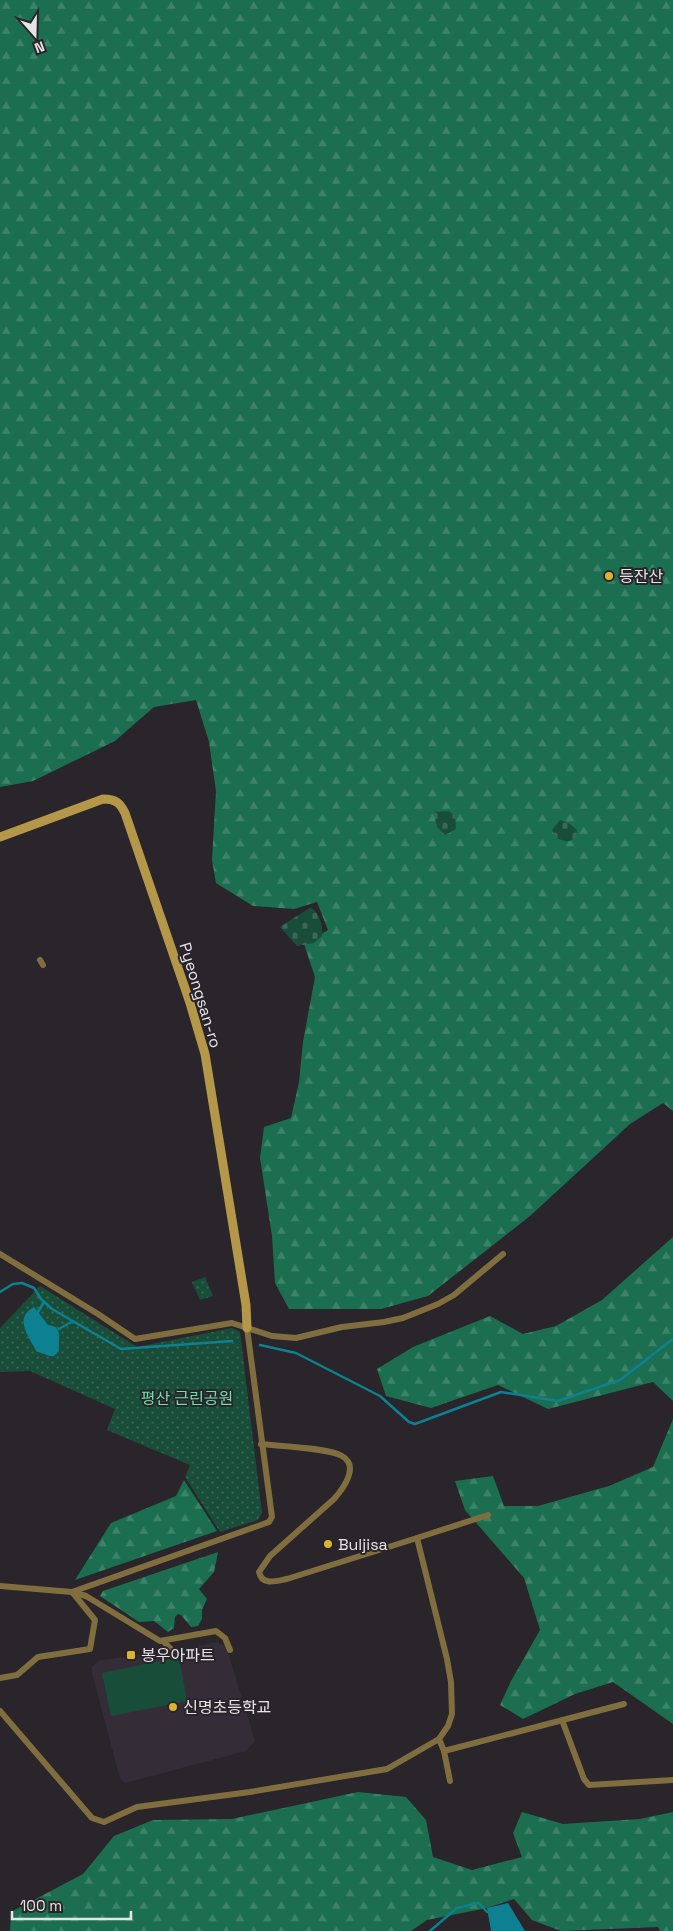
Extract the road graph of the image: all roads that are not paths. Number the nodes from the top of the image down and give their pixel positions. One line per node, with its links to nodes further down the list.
1 (0, 837): 4 (street, Pyeongsan-ro)
2 (0, 1254): 4 (street)
3 (503, 1254): 4 (street)
4 (247, 1328): 5 (street)
5 (262, 1444): 7 (street); 9 (street)
6 (488, 1514): 7 (street)
7 (416, 1538): 17 (street)
8 (0, 1586): 9 (street)
9 (72, 1592): 10 (street); 13 (street)
10 (163, 1641): 11 (street); 12 (street)
11 (173, 1650)
12 (230, 1650)
13 (0, 1678)
14 (624, 1704): 16 (street)
15 (0, 1711): 17 (street)
16 (562, 1720): 18 (street); 19 (street)
17 (439, 1739): 18 (street)
18 (444, 1751): 20 (street)
19 (673, 1780)
20 (450, 1781)

